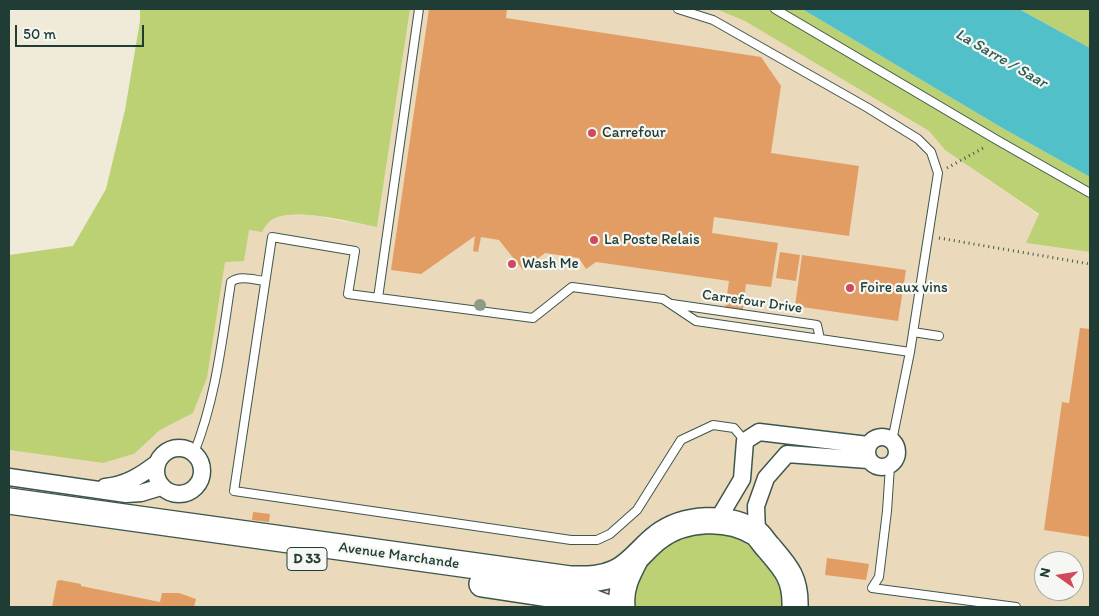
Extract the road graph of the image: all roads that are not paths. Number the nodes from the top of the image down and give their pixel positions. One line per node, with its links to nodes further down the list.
1 (419, 9): 6 (lane)
2 (678, 9): 8 (lane)
3 (775, 9): 4 (lane)
4 (1090, 193)
5 (265, 281): 6 (lane); 13 (lane); 15 (lane)
6 (378, 298): 7 (lane)
7 (669, 304): 10 (lane); 10 (lane, Carrefour Drive)
8 (913, 332): 9 (lane); 11 (lane)
9 (939, 336)
10 (820, 339): 11 (lane)
11 (910, 352): 12 (lane)
12 (892, 441): 14 (street); 17 (street)
13 (744, 442): 14 (street); 23 (street)
14 (868, 452): 17 (street); 24 (street)
15 (194, 453): 16 (street); 19 (street)
16 (156, 464): 19 (street); 20 (street)
17 (890, 466): 30 (lane)
18 (9, 477): 20 (street)
19 (161, 487): 20 (street)
20 (96, 489)
21 (9, 501): 25 (main road, Avenue Marchande / D 33)
22 (9, 517): 27 (main road, Avenue Marchande / D 33)
23 (717, 521): 24 (main road, Avenue Marchande); 25 (main road, Avenue Marchande)
24 (757, 534): 26 (main road, Avenue Marchande)
25 (636, 558): 28 (main road, Avenue Marchande)
26 (795, 599): 29 (main road, Avenue Marchande)
27 (605, 607)
28 (622, 607)
29 (815, 607)
30 (1016, 607)

